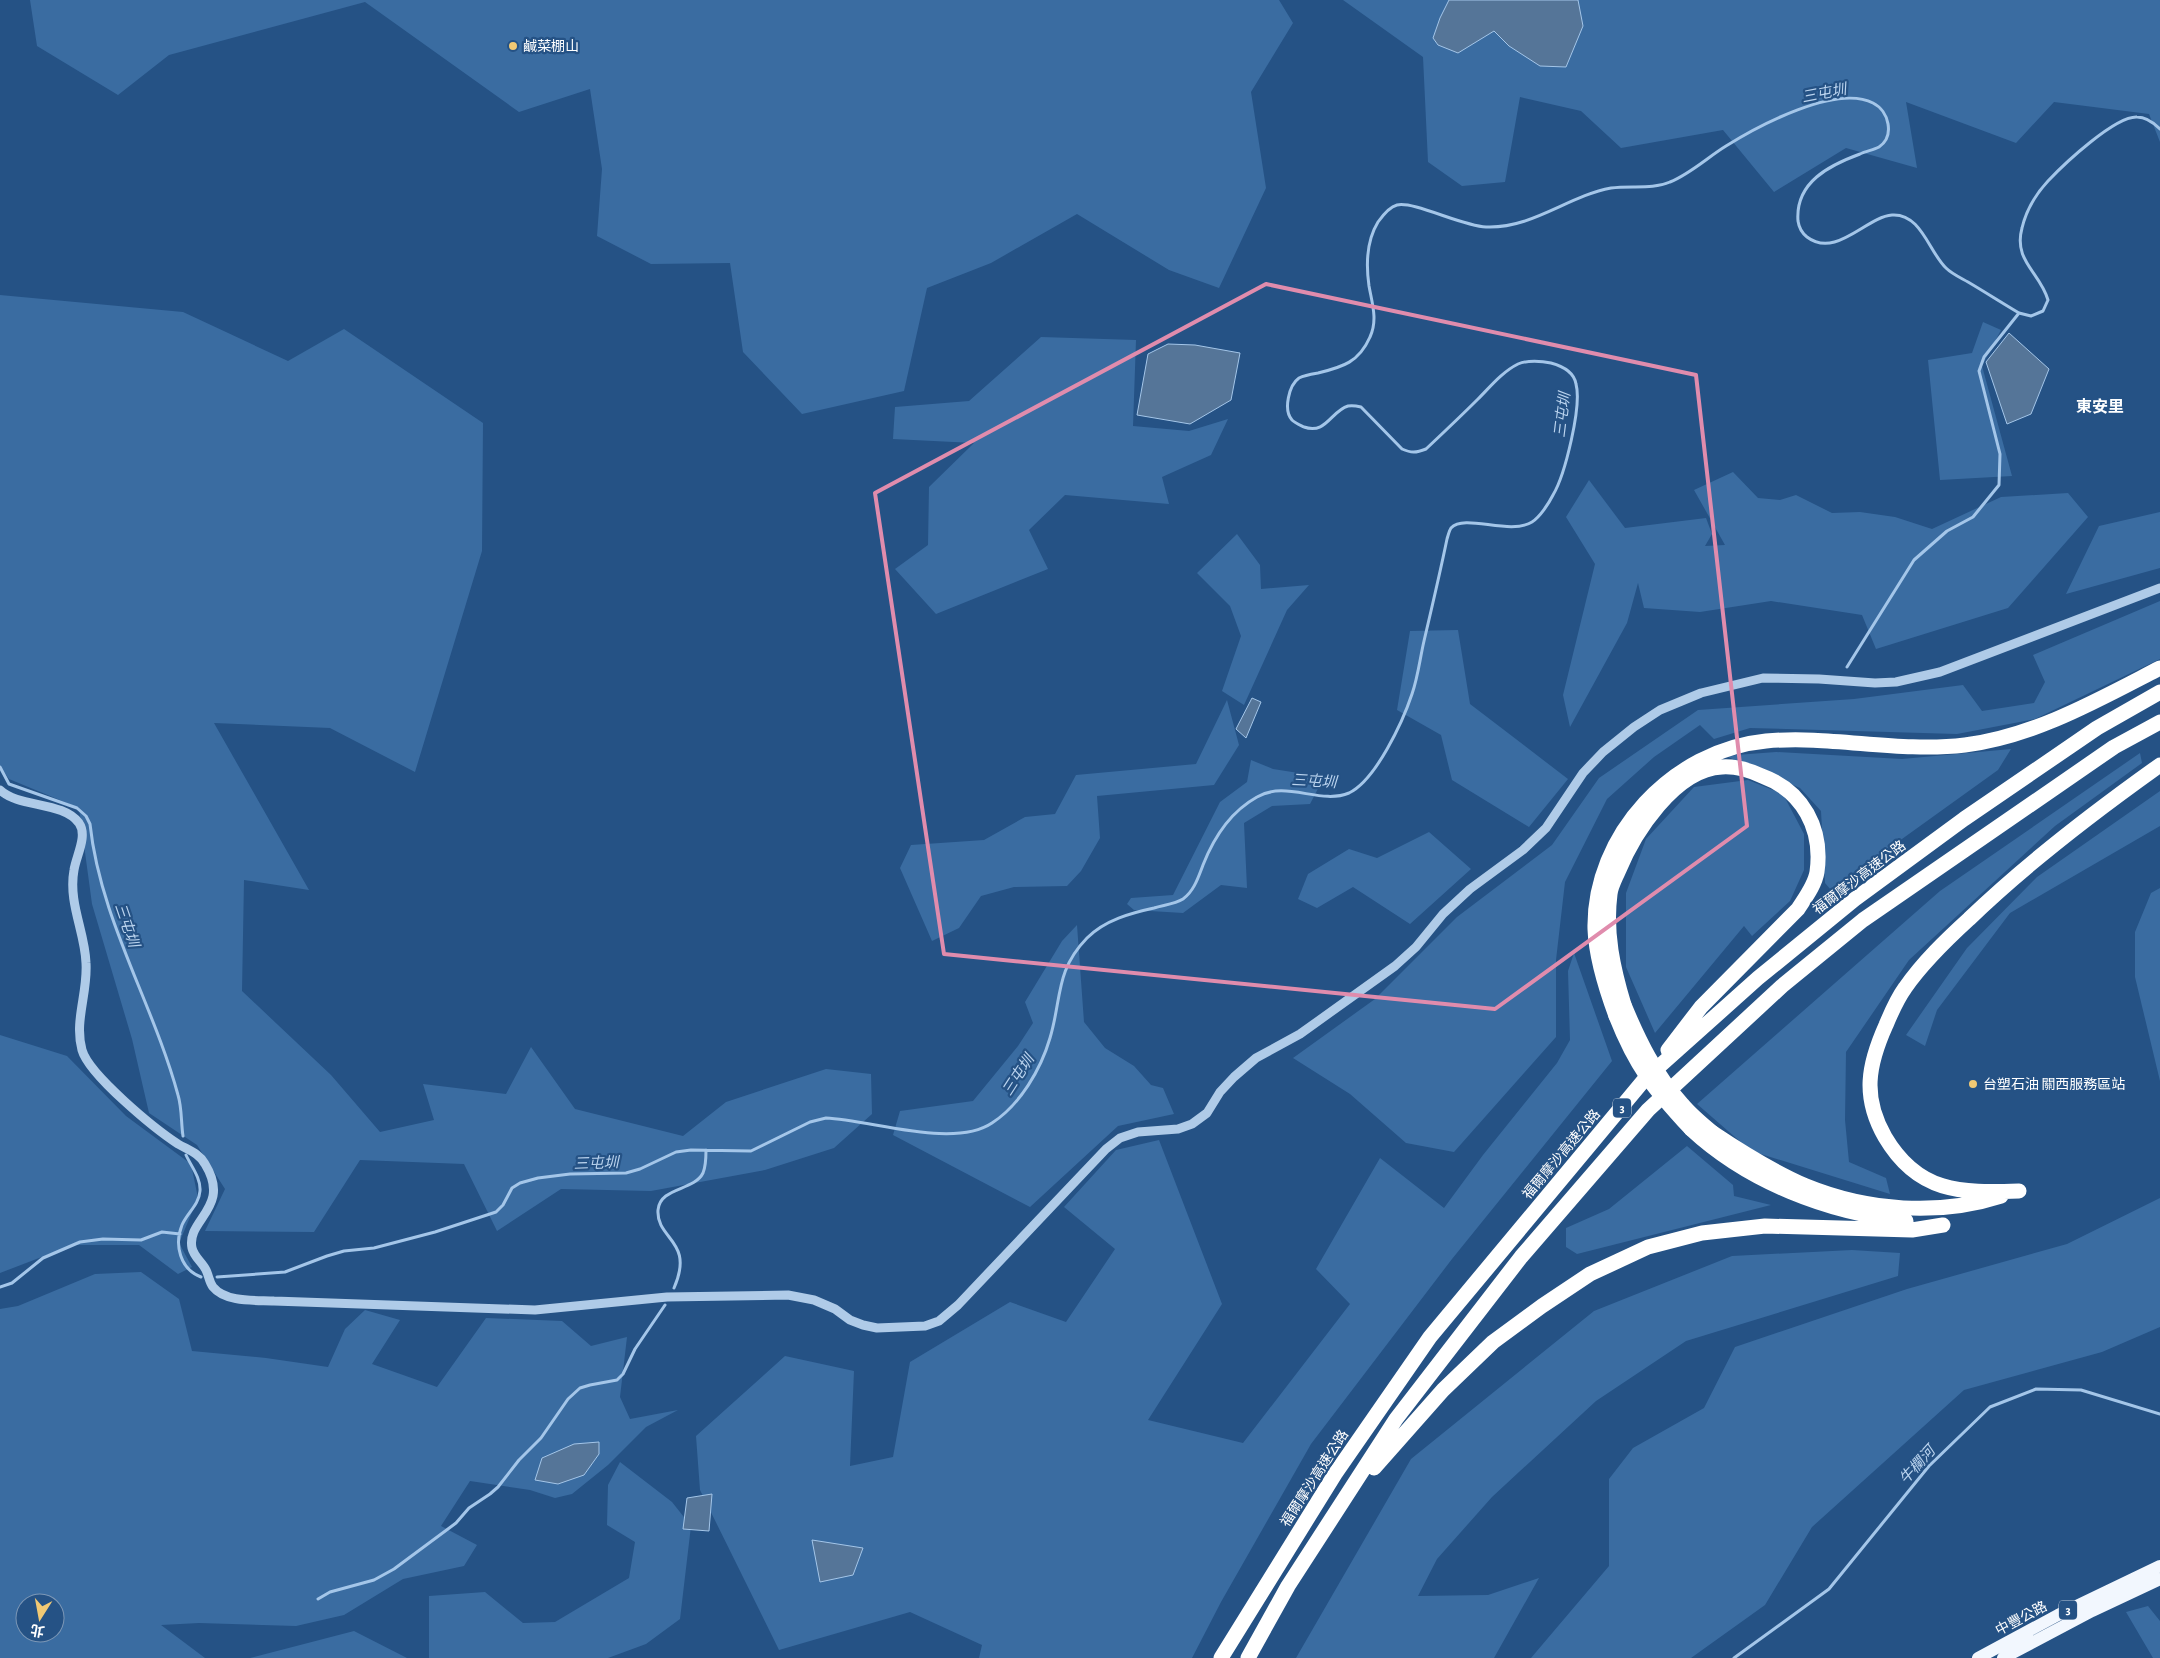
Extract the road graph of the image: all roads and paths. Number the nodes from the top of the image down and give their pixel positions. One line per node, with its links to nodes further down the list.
1 (2160, 588): 6 (street)
2 (2160, 668): 7 (highway)
3 (2160, 692): 8 (highway, 福爾摩沙高速公路 / 3)
4 (2160, 722): 9 (highway, 3)
5 (2160, 764): 7 (highway, bridge)
6 (0, 790)
7 (1620, 1011): 8 (highway); 9 (highway, bridge)
8 (1644, 1080): 13 (highway, 福爾摩沙高速公路 / 3)
9 (1337, 1509): 14 (highway, 3)
10 (2160, 1566): 12 (main road, 中豐公路 / 3)
11 (2160, 1579): 12 (main road, 中豐公路 / 3)
12 (2108, 1597): 15 (main road, 中豐公路 / 3); 16 (main road, 中豐公路 / 3)
13 (1221, 1658)
14 (1248, 1658)
15 (1978, 1658)
16 (2004, 1658)

